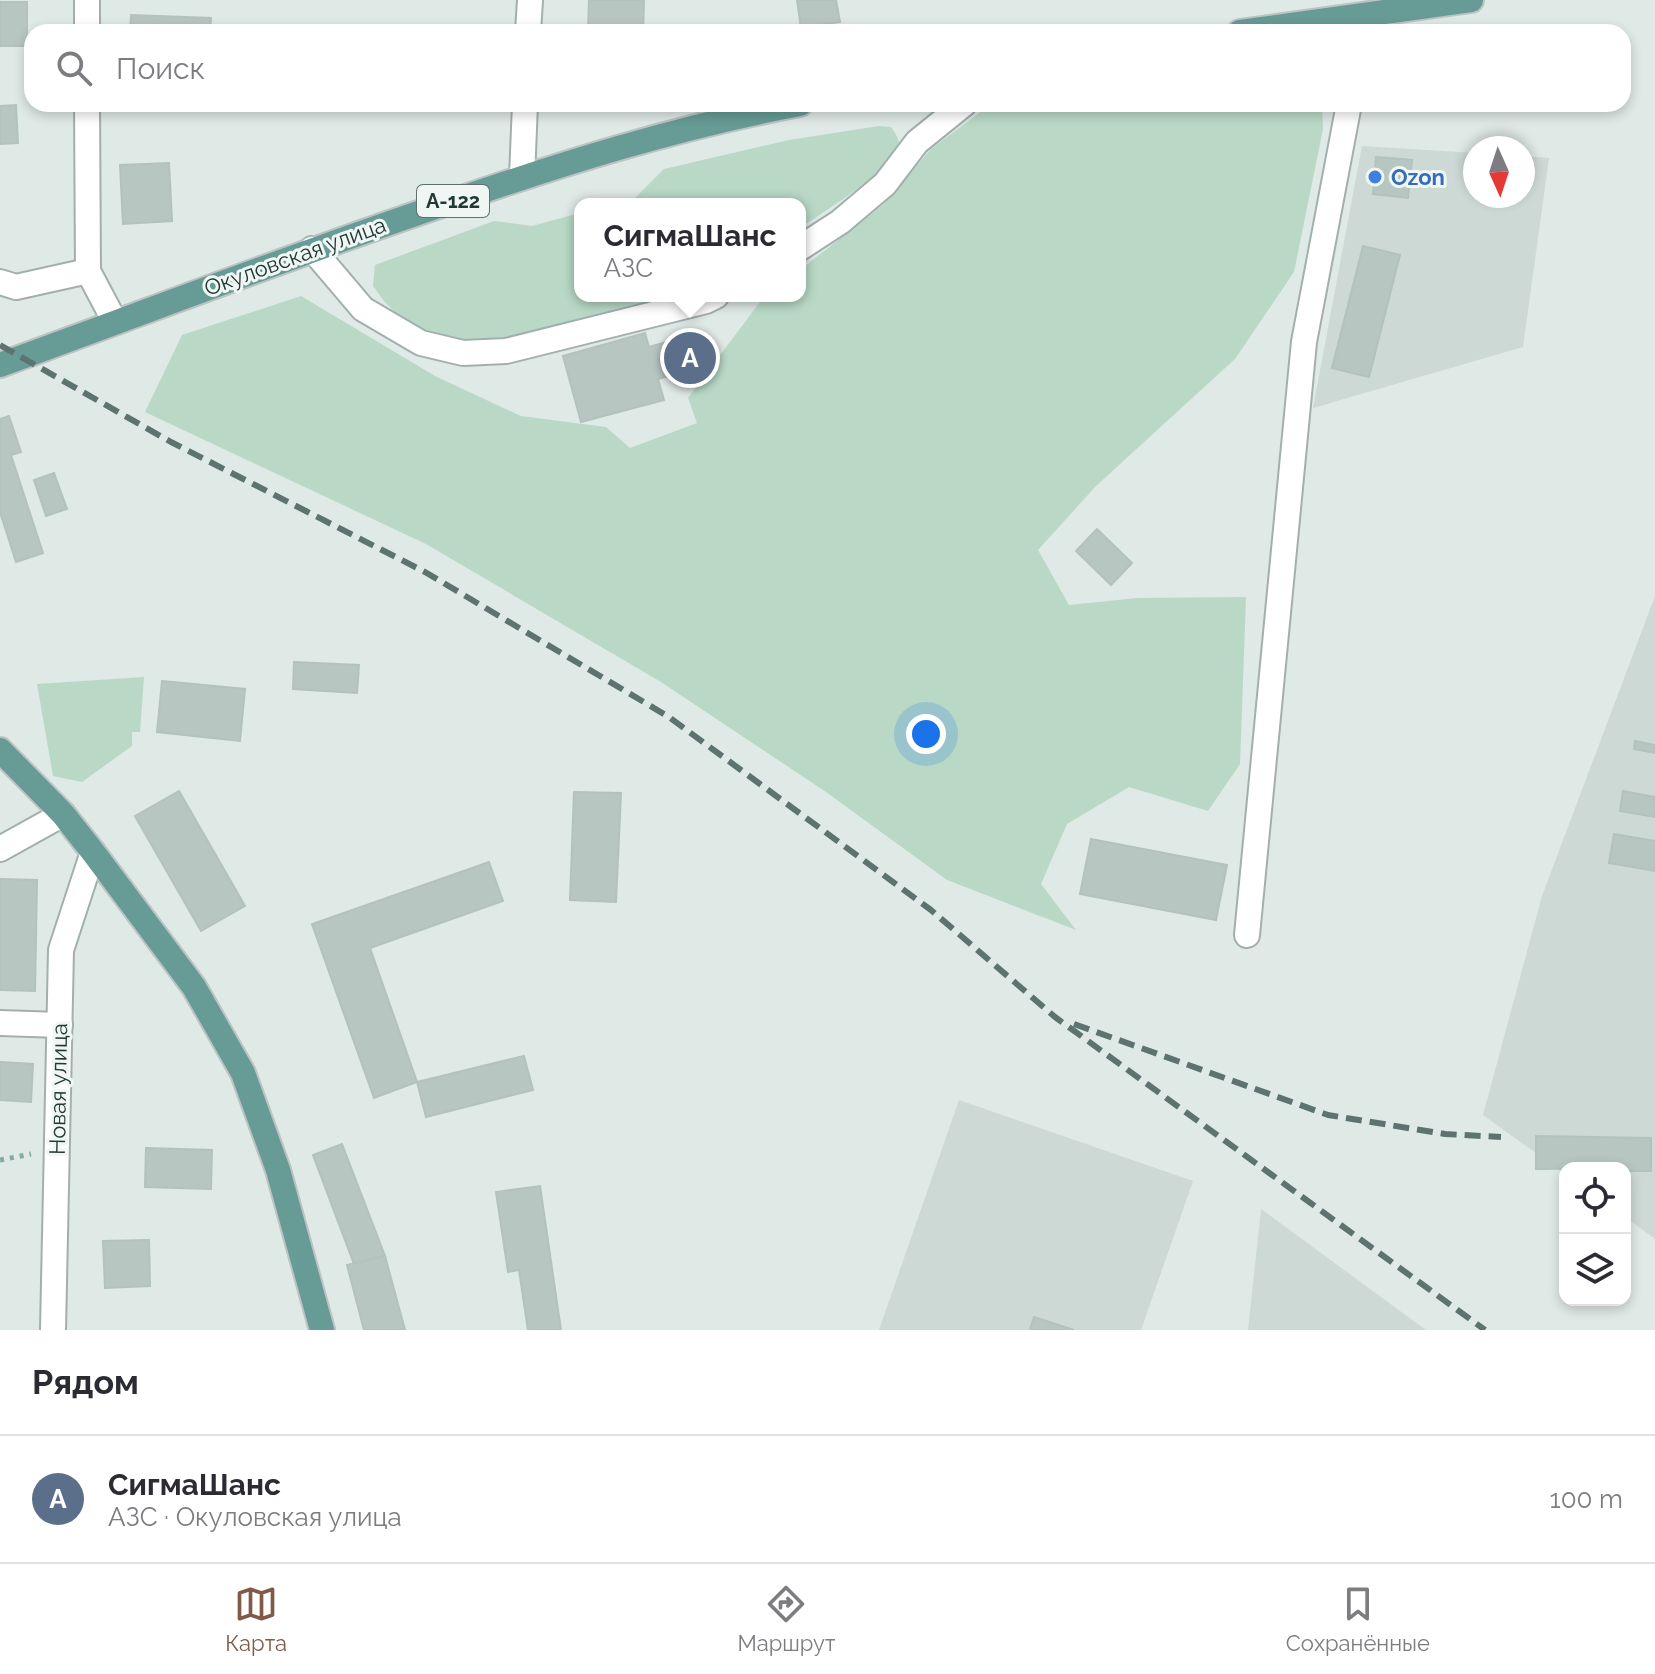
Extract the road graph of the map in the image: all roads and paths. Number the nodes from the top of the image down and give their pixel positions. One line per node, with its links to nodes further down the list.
1 (87, 0): 5 (street)
2 (530, 0): 6 (street)
3 (1471, 0): 4 (main road)
4 (1364, 23)
5 (87, 24)
6 (528, 24)
7 (87, 112): 15 (street)
8 (525, 112): 12 (street)
9 (765, 112): 12 (main road, Окуловская улица / А-122)
10 (954, 112): 13 (street)
11 (1347, 112): 24 (street)
12 (522, 177): 14 (main road, Окуловская улица / А-122)
13 (806, 244)
14 (312, 249): 17 (street); 18 (main road, Окуловская улица / А-122)
15 (88, 271): 16 (street); 18 (street)
16 (0, 282)
17 (702, 302)
18 (115, 322): 19 (main road, А-122)
19 (0, 365)
20 (0, 750): 21 (main road)
21 (63, 814): 22 (street); 23 (main road)
22 (0, 849)
23 (93, 852): 26 (street, Новая улица); 28 (main road)
24 (1247, 935)
25 (0, 1023): 26 (street)
26 (60, 1025): 27 (street, Новая улица)
27 (53, 1330)
28 (322, 1330)

